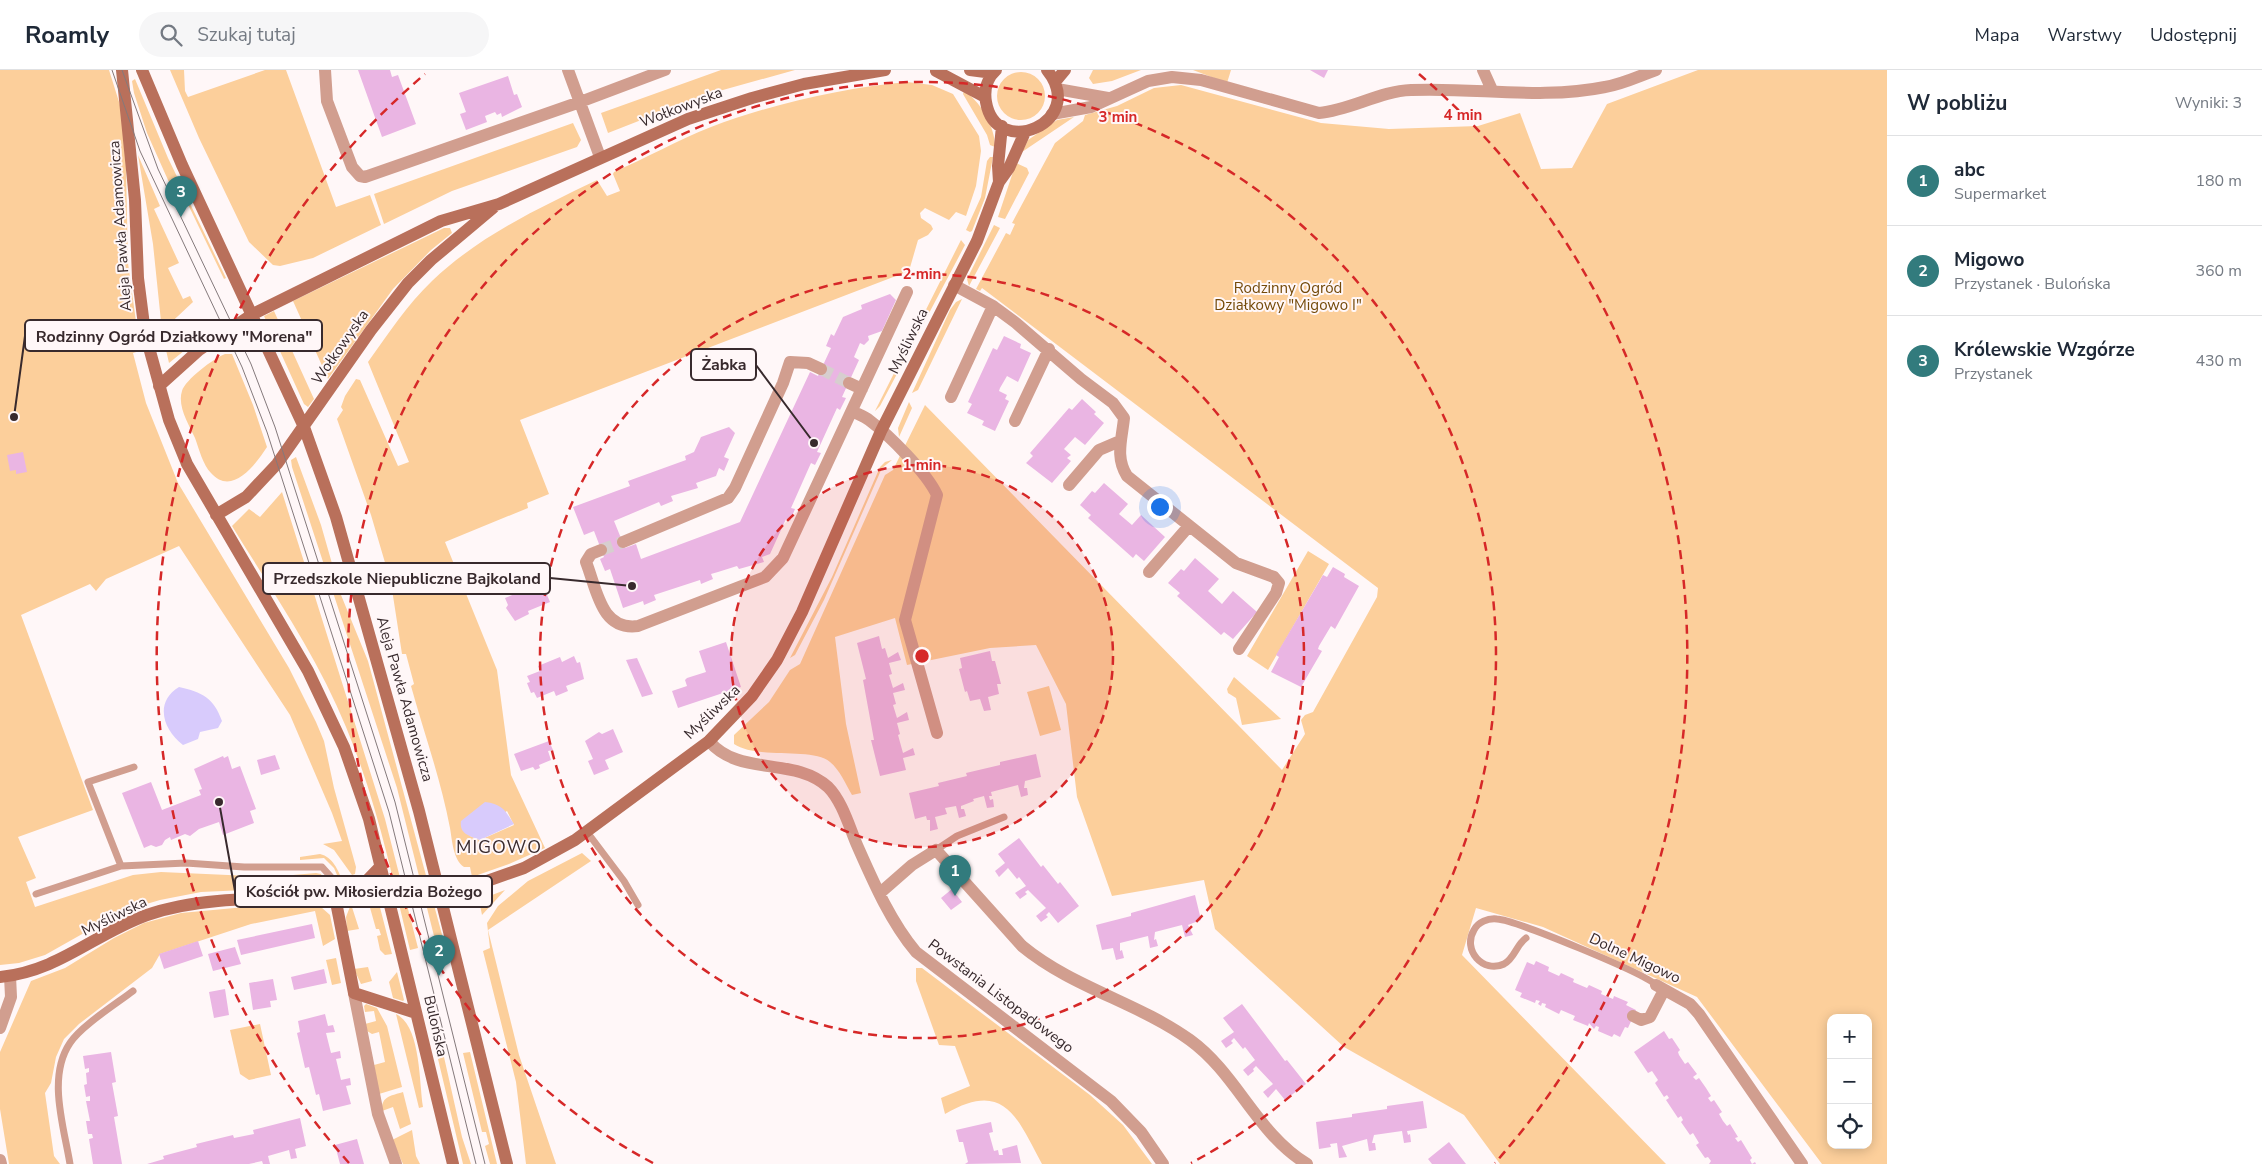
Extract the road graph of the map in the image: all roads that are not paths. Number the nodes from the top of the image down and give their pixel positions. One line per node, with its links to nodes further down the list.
1 (122, 70): 34 (street, Aleja Pawła Adamowicza)
2 (142, 70): 30 (street, Aleja Pawła Adamowicza)
3 (325, 70): 20 (street)
4 (568, 70): 20 (street)
5 (665, 70): 20 (street)
6 (885, 70): 24 (street, Wołkowyska)
7 (928, 70): 14 (street)
8 (941, 70): 14 (street)
9 (970, 70): 15 (street)
10 (1047, 70): 16 (street)
11 (1064, 70): 16 (street)
12 (1483, 70): 17 (street)
13 (1656, 70): 17 (street)
14 (936, 71): 18 (street)
15 (994, 72): 18 (street)
16 (1056, 86): 19 (street); 21 (street)
17 (1492, 90): 19 (street)
18 (985, 97): 22 (street)
19 (1108, 98): 21 (street)
20 (580, 102): 24 (street)
21 (1052, 114): 23 (street)
22 (1002, 126): 23 (street); 25 (street, Myśliwska)
23 (1025, 132): 25 (street, Myśliwska)
24 (600, 157): 26 (street, Wołkowyska)
25 (999, 182): 27 (street, Myśliwska)
26 (499, 204): 30 (street, Wołkowyska); 39 (street, Wołkowyska)
27 (954, 286): 29 (street); 40 (street, Myśliwska)
28 (907, 292): 35 (street, Myśliwska)
29 (993, 306): 31 (street); 36 (street)
30 (253, 314): 34 (street, Wołkowyska); 39 (street, Aleja Pawła Adamowicza)
31 (1049, 349): 38 (street); 41 (street)
32 (821, 369): 45 (street)
33 (849, 383): 35 (street)
34 (159, 386): 43 (street, Aleja Pawła Adamowicza)
35 (862, 389): 37 (street, Myśliwska)
36 (951, 397)
37 (852, 411): 40 (street); 46 (street, Myśliwska)
38 (1015, 421)
39 (304, 427): 43 (street, Wołkowyska); 60 (street, Aleja Pawła Adamowicza)
40 (881, 431): 49 (street); 50 (street, Myśliwska)
41 (1120, 441): 42 (street); 44 (street)
42 (1069, 485)
43 (216, 514): 56 (street, Aleja Pawła Adamowicza)
44 (1189, 526): 47 (street); 48 (street)
45 (623, 542)
46 (602, 550)
47 (1149, 572)
48 (1239, 649)
49 (937, 733)
50 (709, 741): 53 (street, Myśliwska); 57 (street, Powstania Listopadowego)
51 (134, 766): 55 (lane)
52 (1004, 817): 54 (lane)
53 (587, 832): 60 (street, Myśliwska); 61 (lane)
54 (936, 850): 57 (street); 77 (street)
55 (121, 866): 58 (lane); 59 (lane)
56 (381, 866): 59 (street, Myśliwska); 67 (street, Bulońska)
57 (880, 893): 76 (street, Powstania Listopadowego)
58 (36, 894)
59 (335, 897): 63 (street, Myśliwska); 66 (street)
60 (442, 897): 75 (street)
61 (638, 905)
62 (1526, 938): 64 (lane, Dolne Migowo)
63 (5, 976): 69 (street)
64 (1660, 988): 68 (street); 78 (street, Dolne Migowo)
65 (133, 991): 72 (lane)
66 (354, 993): 67 (street); 73 (street)
67 (416, 1013): 74 (street, Bulońska)
68 (1633, 1016)
69 (0, 1028)
70 (0, 1160): 71 (street)
71 (1, 1164)
72 (70, 1164)
73 (396, 1164)
74 (453, 1164)
75 (507, 1164)
76 (1164, 1164)
77 (1307, 1164)
78 (1802, 1164)

